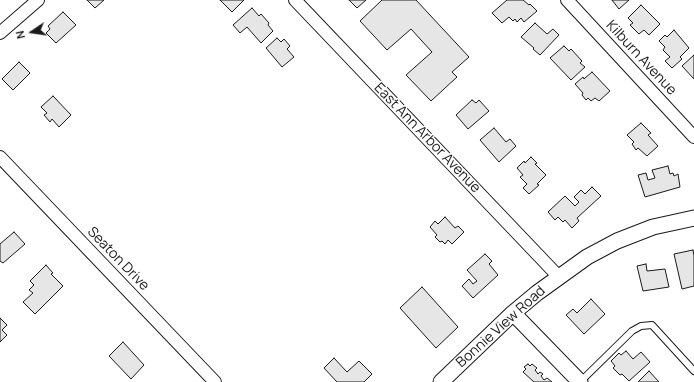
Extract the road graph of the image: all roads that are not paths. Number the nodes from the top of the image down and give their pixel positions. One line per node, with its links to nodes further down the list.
1 (38, 0): 4 (street)
2 (295, 0): 8 (street, East Ann Arbor Avenue)
3 (567, 0): 5 (street, Kilburn Avenue)
4 (0, 34)
5 (694, 137)
6 (0, 157): 11 (street, Seaton Drive)
7 (694, 218): 8 (street, Bonnie View Road)
8 (559, 277): 9 (street, Bonnie View Road)
9 (513, 313): 12 (street, Bonnie View Road); 13 (street)
10 (694, 371): 13 (lane)
11 (215, 382)
12 (441, 382)
13 (580, 382)

